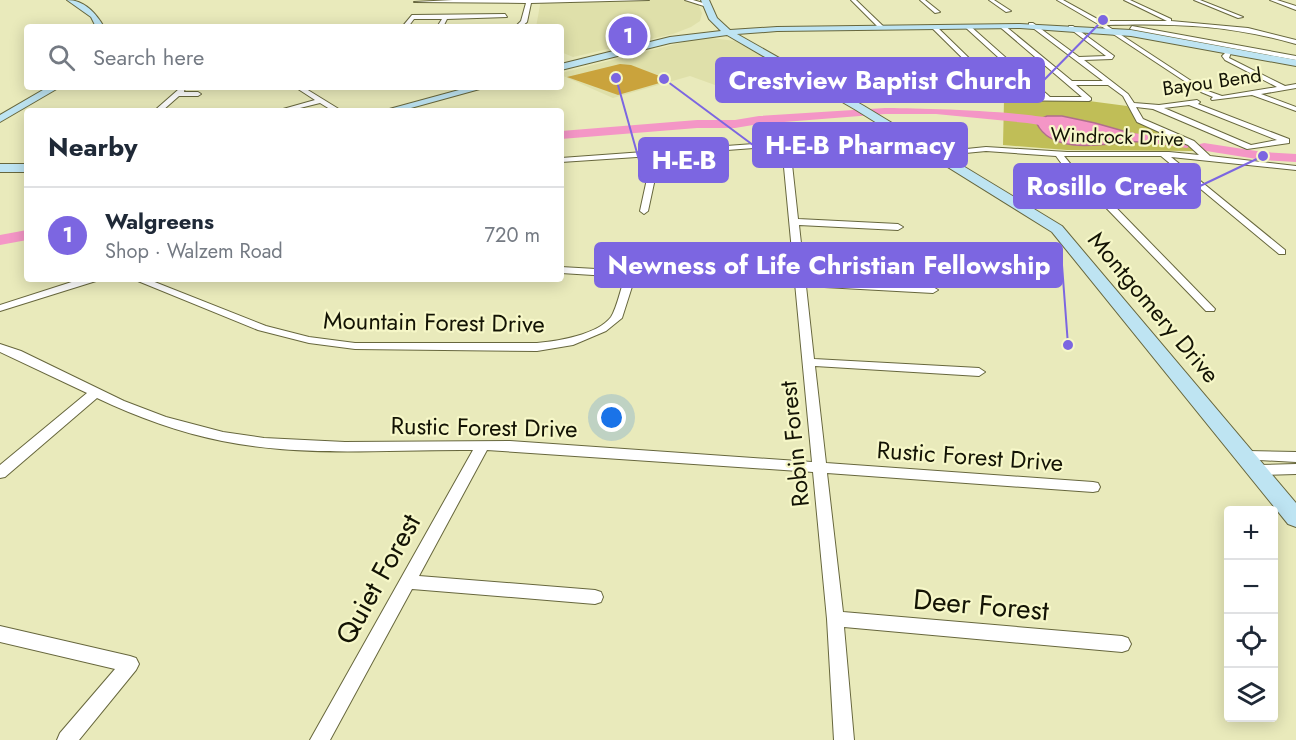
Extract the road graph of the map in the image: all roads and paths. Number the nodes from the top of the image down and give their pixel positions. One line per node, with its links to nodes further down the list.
1 (71, 0): 25 (main road)
2 (499, 0): 14 (street)
3 (646, 0): 12 (street)
4 (687, 0): 15 (street)
5 (853, 0): 35 (street)
6 (922, 0): 18 (street)
7 (991, 0): 17 (street)
8 (1059, 0): 38 (street)
9 (1126, 0): 23 (street)
10 (1196, 0): 21 (street)
11 (1272, 0): 16 (street)
12 (529, 1): 14 (street); 29 (street)
13 (416, 2): 14 (street)
14 (455, 2)
15 (707, 6): 30 (main road); 34 (main road)
16 (1296, 8)
17 (1008, 11)
18 (937, 12)
19 (480, 16): 20 (street); 22 (street); 28 (street)
20 (505, 16)
21 (1240, 16)
22 (445, 17): 26 (street); 27 (street)
23 (1171, 22): 24 (street, Bayou Bend); 42 (street, Bayou Bend)
24 (1120, 23): 38 (street, Bayou Bend); 45 (street)
25 (98, 24)
26 (407, 24)
27 (442, 24)
28 (476, 24)
29 (522, 24)
30 (717, 24): 39 (main road); 40 (main road, Montgomery Drive)
31 (1033, 25): 33 (main road); 37 (main road); 38 (main road); 44 (street)
32 (968, 26): 33 (main road); 36 (main road); 59 (street)
33 (1002, 26): 47 (street)
34 (702, 27): 40 (main road); 41 (main road); 46 (main road)
35 (880, 27): 36 (main road); 39 (main road)
36 (934, 27): 59 (street)
37 (1071, 27): 38 (main road); 44 (street)
38 (1104, 27): 43 (main road); 45 (main road); 58 (street)
39 (753, 30): 40 (main road); 41 (main road)
40 (727, 32): 41 (main road, Montgomery Drive)
41 (743, 41): 70 (main road, Montgomery Drive)
42 (1296, 42)
43 (1230, 51): 45 (main road); 50 (street)
44 (1077, 59): 48 (street)
45 (1296, 61)
46 (564, 66)
47 (1071, 83): 48 (street); 59 (street)
48 (1109, 83): 62 (street)
49 (1296, 86): 50 (street, Bayou Bend)
50 (1285, 88): 55 (street, Bayou Bend)
51 (50, 90): 69 (main road)
52 (180, 90): 56 (street)
53 (303, 90): 60 (street)
54 (470, 90): 67 (main road)
55 (1252, 93): 58 (street, Bayou Bend); 68 (street)
56 (177, 94): 57 (street); 64 (street)
57 (198, 94)
58 (1222, 98): 61 (street, Bayou Bend)
59 (1049, 100)
60 (320, 101): 65 (street); 66 (street)
61 (1190, 103): 63 (street, Bayou Bend); 63 (street)
62 (1133, 105): 63 (street, Bayou Bend); 76 (street)
63 (1155, 107)
64 (161, 108)
65 (292, 108)
66 (333, 108)
67 (399, 108)
68 (1296, 109)
69 (0, 119)
70 (905, 135): 71 (street); 74 (main road, Montgomery Drive)
71 (786, 145): 73 (street); 83 (street, Robin Forest)
72 (1058, 153): 74 (street, Windrock Drive); 75 (street, Windrock Drive); 92 (street)
73 (656, 154): 77 (street); 82 (street)
74 (937, 154): 98 (main road, Montgomery Drive)
75 (1163, 154): 76 (street, Windrock Drive); 85 (street)
76 (1207, 158): 80 (street, Windrock Drive)
77 (564, 160)
78 (2, 168): 79 (main road)
79 (24, 168)
80 (1292, 168): 81 (street)
81 (1296, 174)
82 (644, 211)
83 (794, 222): 84 (street); 89 (street, Robin Forest)
84 (898, 227)
85 (1282, 252)
86 (564, 270): 88 (street, Mountain Forest Drive)
87 (82, 282): 91 (street)
88 (146, 282)
89 (800, 283): 90 (street); 94 (street, Robin Forest)
90 (933, 290)
91 (0, 308)
92 (1210, 309)
93 (0, 348): 96 (street, Rustic Forest Drive)
94 (808, 362): 95 (street); 100 (street, Robin Forest)
95 (979, 372)
96 (96, 392): 97 (street, Rustic Forest Drive); 103 (street)
97 (483, 445): 100 (street, Rustic Forest Drive); 106 (street, Quiet Forest)
98 (1247, 456): 99 (street); 101 (main road, Montgomery Drive)
99 (1296, 457)
100 (819, 468): 104 (street, Rustic Forest Drive); 108 (street, Robin Forest)
101 (1258, 470): 102 (street); 105 (main road, Montgomery Drive)
102 (1296, 470)
103 (0, 473)
104 (1093, 487)
105 (1296, 518)
106 (408, 582): 107 (street); 112 (street, Quiet Forest)
107 (595, 597)
108 (835, 619): 110 (street, Deer Forest); 113 (street, Robin Forest)
109 (0, 634): 111 (street)
110 (1122, 644)
111 (68, 740)
112 (320, 740)
113 (844, 740)

